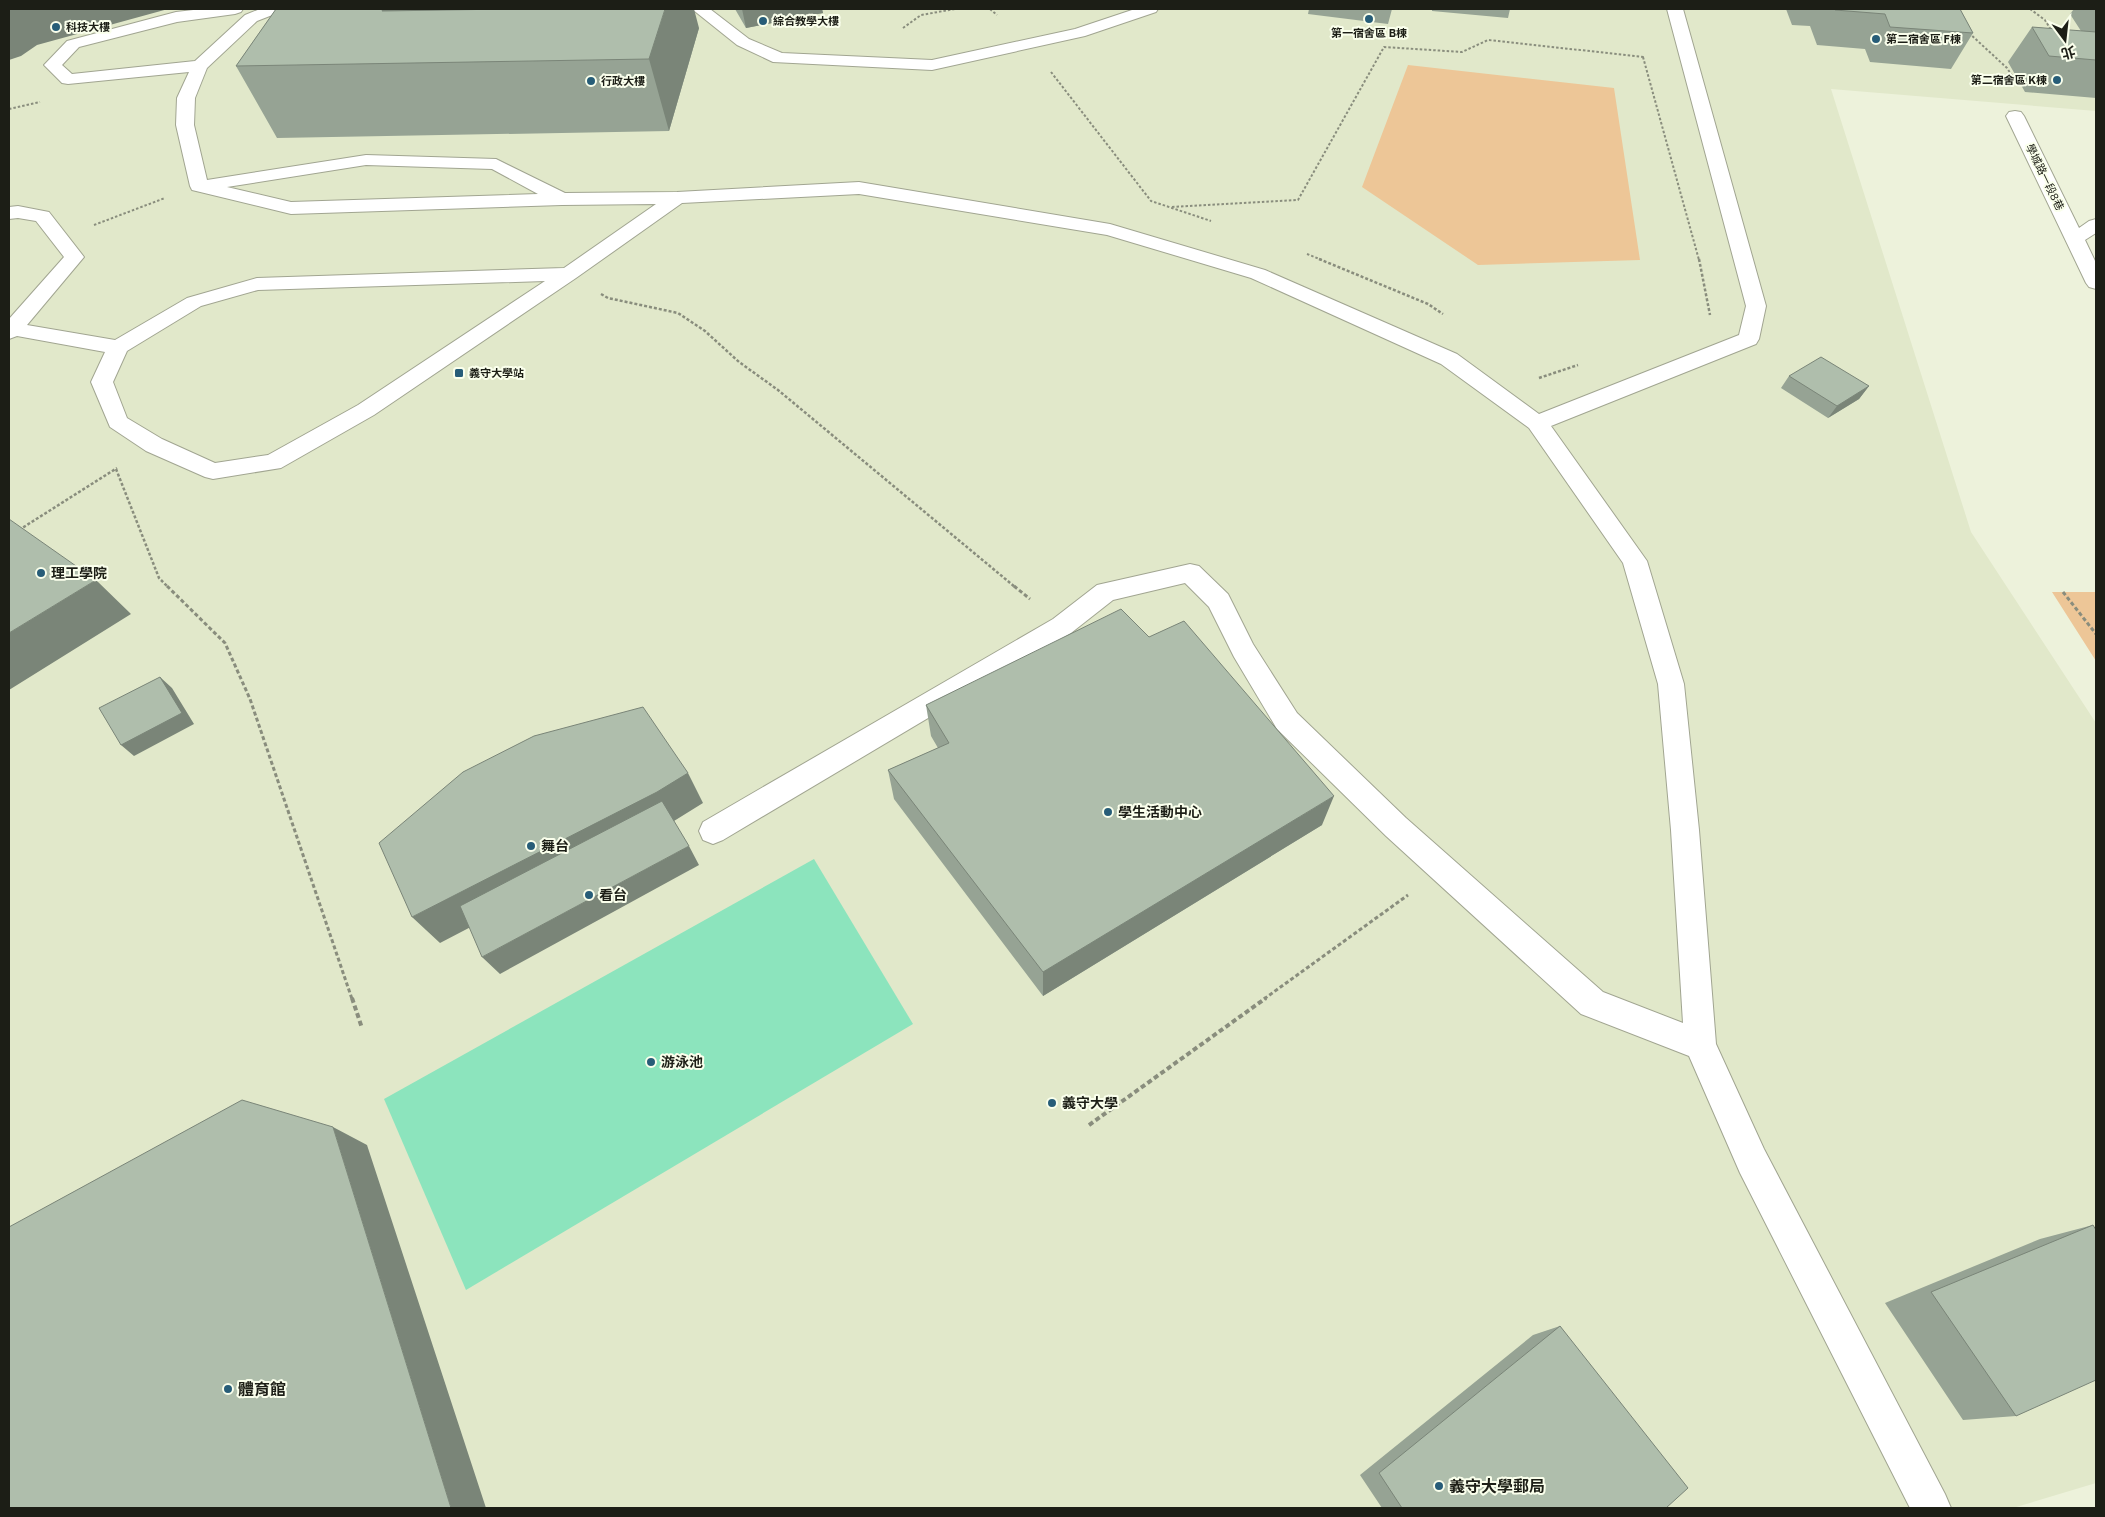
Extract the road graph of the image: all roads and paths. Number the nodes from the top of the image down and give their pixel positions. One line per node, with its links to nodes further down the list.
1 (235, 9): 12 (street)
2 (274, 9): 12 (street)
3 (700, 9): 9 (street)
4 (1150, 9): 9 (street)
5 (1675, 9): 33 (street)
6 (2030, 9): 8 (path)
7 (1968, 32): 13 (path)
8 (2055, 37)
9 (1030, 44): 19 (path)
10 (1643, 57): 11 (path); 19 (path); 28 (path)
11 (1652, 58)
12 (200, 66): 15 (street)
13 (2020, 89)
14 (2015, 116): 23 (street, 學城路一段8巷)
15 (198, 186): 17 (street); 17 (street); 22 (path)
16 (677, 198): 17 (street); 25 (street); 33 (street)
17 (562, 199)
18 (12, 207): 22 (street)
19 (1170, 207): 20 (path)
20 (1217, 223)
21 (2096, 225): 23 (street)
22 (59, 238): 29 (street)
23 (2074, 239): 26 (street, 學城路一段8巷)
24 (1302, 252): 27 (path)
25 (569, 274): 30 (street); 34 (street); 38 (path)
26 (2096, 283)
27 (1444, 314)
28 (1710, 319)
29 (11, 330): 30 (street)
30 (118, 347): 34 (street)
31 (1584, 363): 32 (path)
32 (1539, 378)
33 (1537, 423): 43 (street)
34 (154, 445): 35 (path)
35 (116, 469): 36 (path); 42 (path)
36 (16, 532)
37 (2063, 592): 39 (path)
38 (1062, 626): 40 (street); 41 (street)
39 (2096, 634)
40 (713, 831)
41 (1443, 870): 43 (street); 44 (path)
42 (362, 1028)
43 (1700, 1045): 45 (street)
44 (1089, 1125)
45 (1932, 1508)

